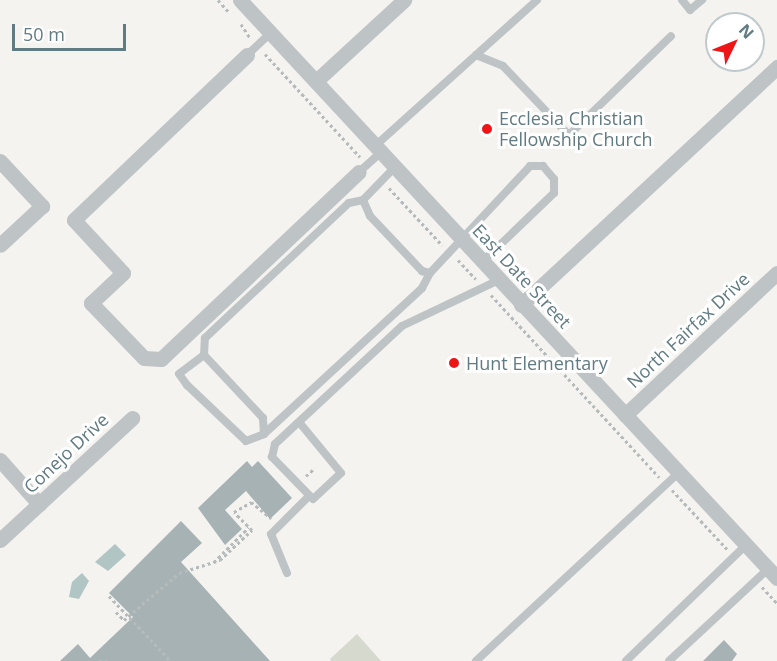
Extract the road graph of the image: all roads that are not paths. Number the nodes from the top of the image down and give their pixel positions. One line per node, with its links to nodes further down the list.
1 (240, 0): 6 (street, East Date Street)
2 (404, 0): 11 (street)
3 (537, 0): 9 (lane)
4 (682, 0): 5 (lane)
5 (702, 0)
6 (271, 33): 8 (lane); 11 (street, East Date Street)
7 (671, 36): 9 (lane)
8 (252, 50): 15 (street)
9 (476, 55): 12 (lane)
10 (777, 67): 23 (street)
11 (316, 81): 12 (street, East Date Street)
12 (378, 149): 14 (street, East Date Street); 15 (lane)
13 (0, 161): 18 (street)
14 (395, 167): 16 (lane); 17 (street, East Date Street)
15 (364, 169)
16 (363, 200): 20 (lane); 24 (lane)
17 (462, 240): 19 (street, East Date Street); 19 (lane); 20 (lane)
18 (0, 245)
19 (482, 262): 22 (street, East Date Street)
20 (430, 273): 28 (lane)
21 (777, 273): 25 (street, North Fairfax Drive)
22 (499, 280): 23 (street, East Date Street); 27 (lane)
23 (521, 305): 25 (street, East Date Street)
24 (204, 355): 28 (lane); 28 (lane)
25 (625, 415): 30 (street, East Date Street)
26 (132, 418): 32 (street, Conejo Drive)
27 (299, 422): 31 (lane); 31 (lane)
28 (264, 434)
29 (0, 460): 32 (street)
30 (678, 473): 34 (street, East Date Street); 37 (lane)
31 (308, 497): 35 (lane)
32 (39, 504): 33 (street, Conejo Drive)
33 (0, 540)
34 (747, 546): 36 (street, East Date Street); 38 (lane)
35 (287, 573)
36 (772, 573): 39 (lane)
37 (476, 661)
38 (626, 661)
39 (669, 661)

